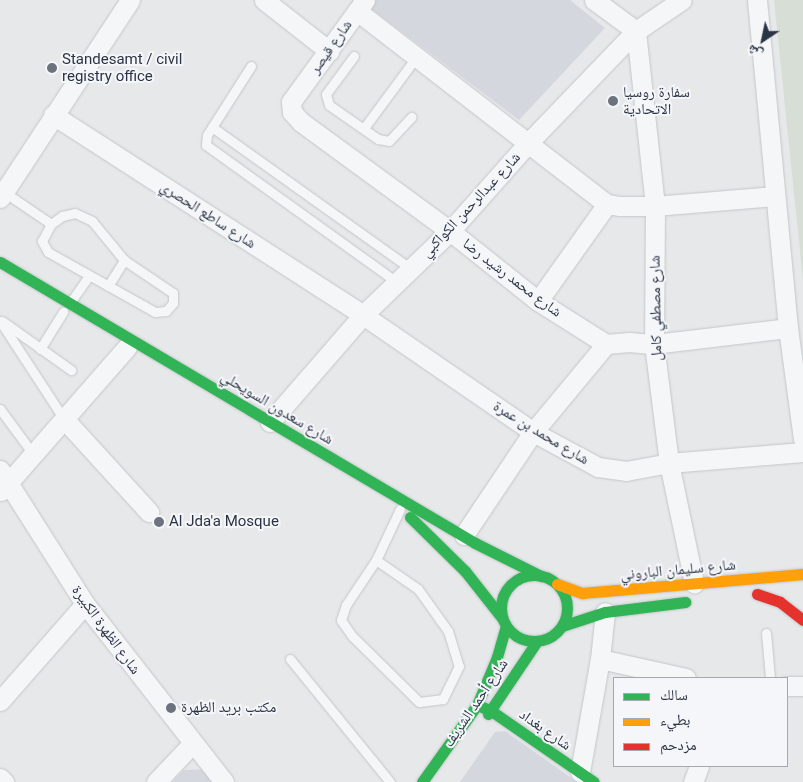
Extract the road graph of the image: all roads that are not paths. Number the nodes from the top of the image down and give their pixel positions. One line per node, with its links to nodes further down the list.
1 (130, 0): 13 (street)
2 (264, 0): 8 (street)
3 (594, 0): 7 (street)
4 (682, 0): 7 (street, شارع عبدالرحمن الكواكبي)
5 (756, 0): 19 (street)
6 (361, 5): 8 (street, شارع قيصر); 10 (street)
7 (636, 31): 17 (street, شارع عبدالرحمن الكواكبي); 21 (street, شارع مصطفي كامل)
8 (329, 51): 12 (street, شارع قيصر)
9 (354, 56): 16 (lane)
10 (416, 56): 16 (lane); 17 (street)
11 (251, 66): 15 (lane)
12 (298, 94): 23 (street, شارع محمد رشيد رضا)
13 (53, 115): 18 (street); 33 (street, شارع ساطع الحصري)
14 (411, 117): 16 (lane)
15 (212, 127): 26 (lane); 29 (lane)
16 (364, 128)
17 (529, 142): 20 (street); 23 (street, شارع عبدالرحمن الكواكبي)
18 (2, 195): 22 (lane)
19 (775, 196): 21 (street); 35 (street)
20 (607, 204): 21 (street); 31 (street)
21 (655, 206): 37 (street, شارع مصطفي كامل)
22 (51, 224): 24 (lane); 28 (lane)
23 (450, 232): 26 (street, شارع عبدالرحمن الكواكبي); 31 (street, شارع محمد رشيد رضا)
24 (124, 260): 30 (lane); 30 (lane)
25 (0, 262): 32 (main road, شارع سعدون السويحلي)
26 (411, 269): 29 (street, شارع عبدالرحمن الكواكبي)
27 (0, 274): 32 (main road, شارع سعدون السويحلي)
28 (89, 276): 30 (lane); 32 (lane)
29 (397, 282): 33 (street, شارع عبدالرحمن الكواكبي)
30 (108, 286)
31 (538, 301): 36 (street, شارع محمد رشيد رضا)
32 (67, 308): 38 (main road, شارع سعدون السويحلي); 39 (lane); 43 (main road, شارع سعدون السويحلي)
33 (363, 315): 43 (street, شارع عبدالرحمن الكواكبي); 44 (street, شارع محمد بن عمرة)
34 (0, 321): 39 (lane); 42 (lane)
35 (788, 328): 37 (street); 45 (street)
36 (606, 344): 37 (street); 44 (street)
37 (654, 344): 48 (street, شارع مصطفي كامل)
38 (127, 347): 42 (street); 50 (main road, شارع سعدون السويحلي)
39 (40, 349): 40 (lane)
40 (71, 370)
41 (0, 409): 47 (lane)
42 (65, 420): 47 (street); 51 (street)
43 (270, 422): 52 (main road, شارع سعدون السويحلي)
44 (533, 432): 48 (street, شارع محمد بن عمرة); 52 (street)
45 (803, 439)
46 (803, 452): 48 (street, شارع محمد بن عمرة)
47 (33, 454): 49 (street)
48 (669, 463): 60 (street, شارع مصطفي كامل)
49 (3, 481): 62 (street, شارع الظهرة الكبيرة)
50 (400, 509): 53 (lane); 55 (main road, شارع سعدون السويحلي)
51 (149, 512)
52 (470, 539): 54 (main road); 57 (main road, شارع سعدون السويحلي)
53 (376, 560): 53 (lane)
54 (495, 567)
55 (465, 571): 58 (main road); 65 (main road, شارع سعدون السويحلي)
56 (803, 574): 60 (main road, شارع سليمان الباروني)
57 (541, 576): 59 (main road); 65 (main road)
58 (488, 580)
59 (557, 584): 60 (main road, شارع سليمان الباروني); 66 (main road)
60 (697, 592): 63 (main road, شارع سليمان الباروني)
61 (785, 592): 64 (main road)
62 (85, 604): 75 (street); 79 (street, شارع الظهرة الكبيرة)
63 (606, 612): 66 (main road, شارع سليمان الباروني); 70 (street)
64 (803, 620)
65 (504, 622): 68 (main road); 76 (main road, شارع أحمد الشريف)
66 (562, 626): 68 (main road)
67 (766, 633): 72 (lane)
68 (537, 641): 77 (main road, شارع أحمد الشريف)
69 (290, 659): 86 (lane)
70 (600, 659): 71 (street); 81 (street)
71 (681, 677)
72 (770, 677)
73 (788, 686): 74 (street)
74 (803, 686)
75 (0, 701)
76 (477, 705): 77 (main road, شارع بغداد); 87 (main road, شارع أحمد الشريف)
77 (490, 710): 78 (main road, شارع أحمد الشريف); 81 (main road, شارع بغداد)
78 (484, 721)
79 (192, 744): 84 (street); 85 (street, شارع الظهرة الكبيرة)
80 (699, 767): 88 (street)
81 (587, 777)
82 (0, 778): 83 (street)
83 (4, 782)
84 (156, 782)
85 (224, 782)
86 (390, 782)
87 (422, 782)
88 (693, 782)

